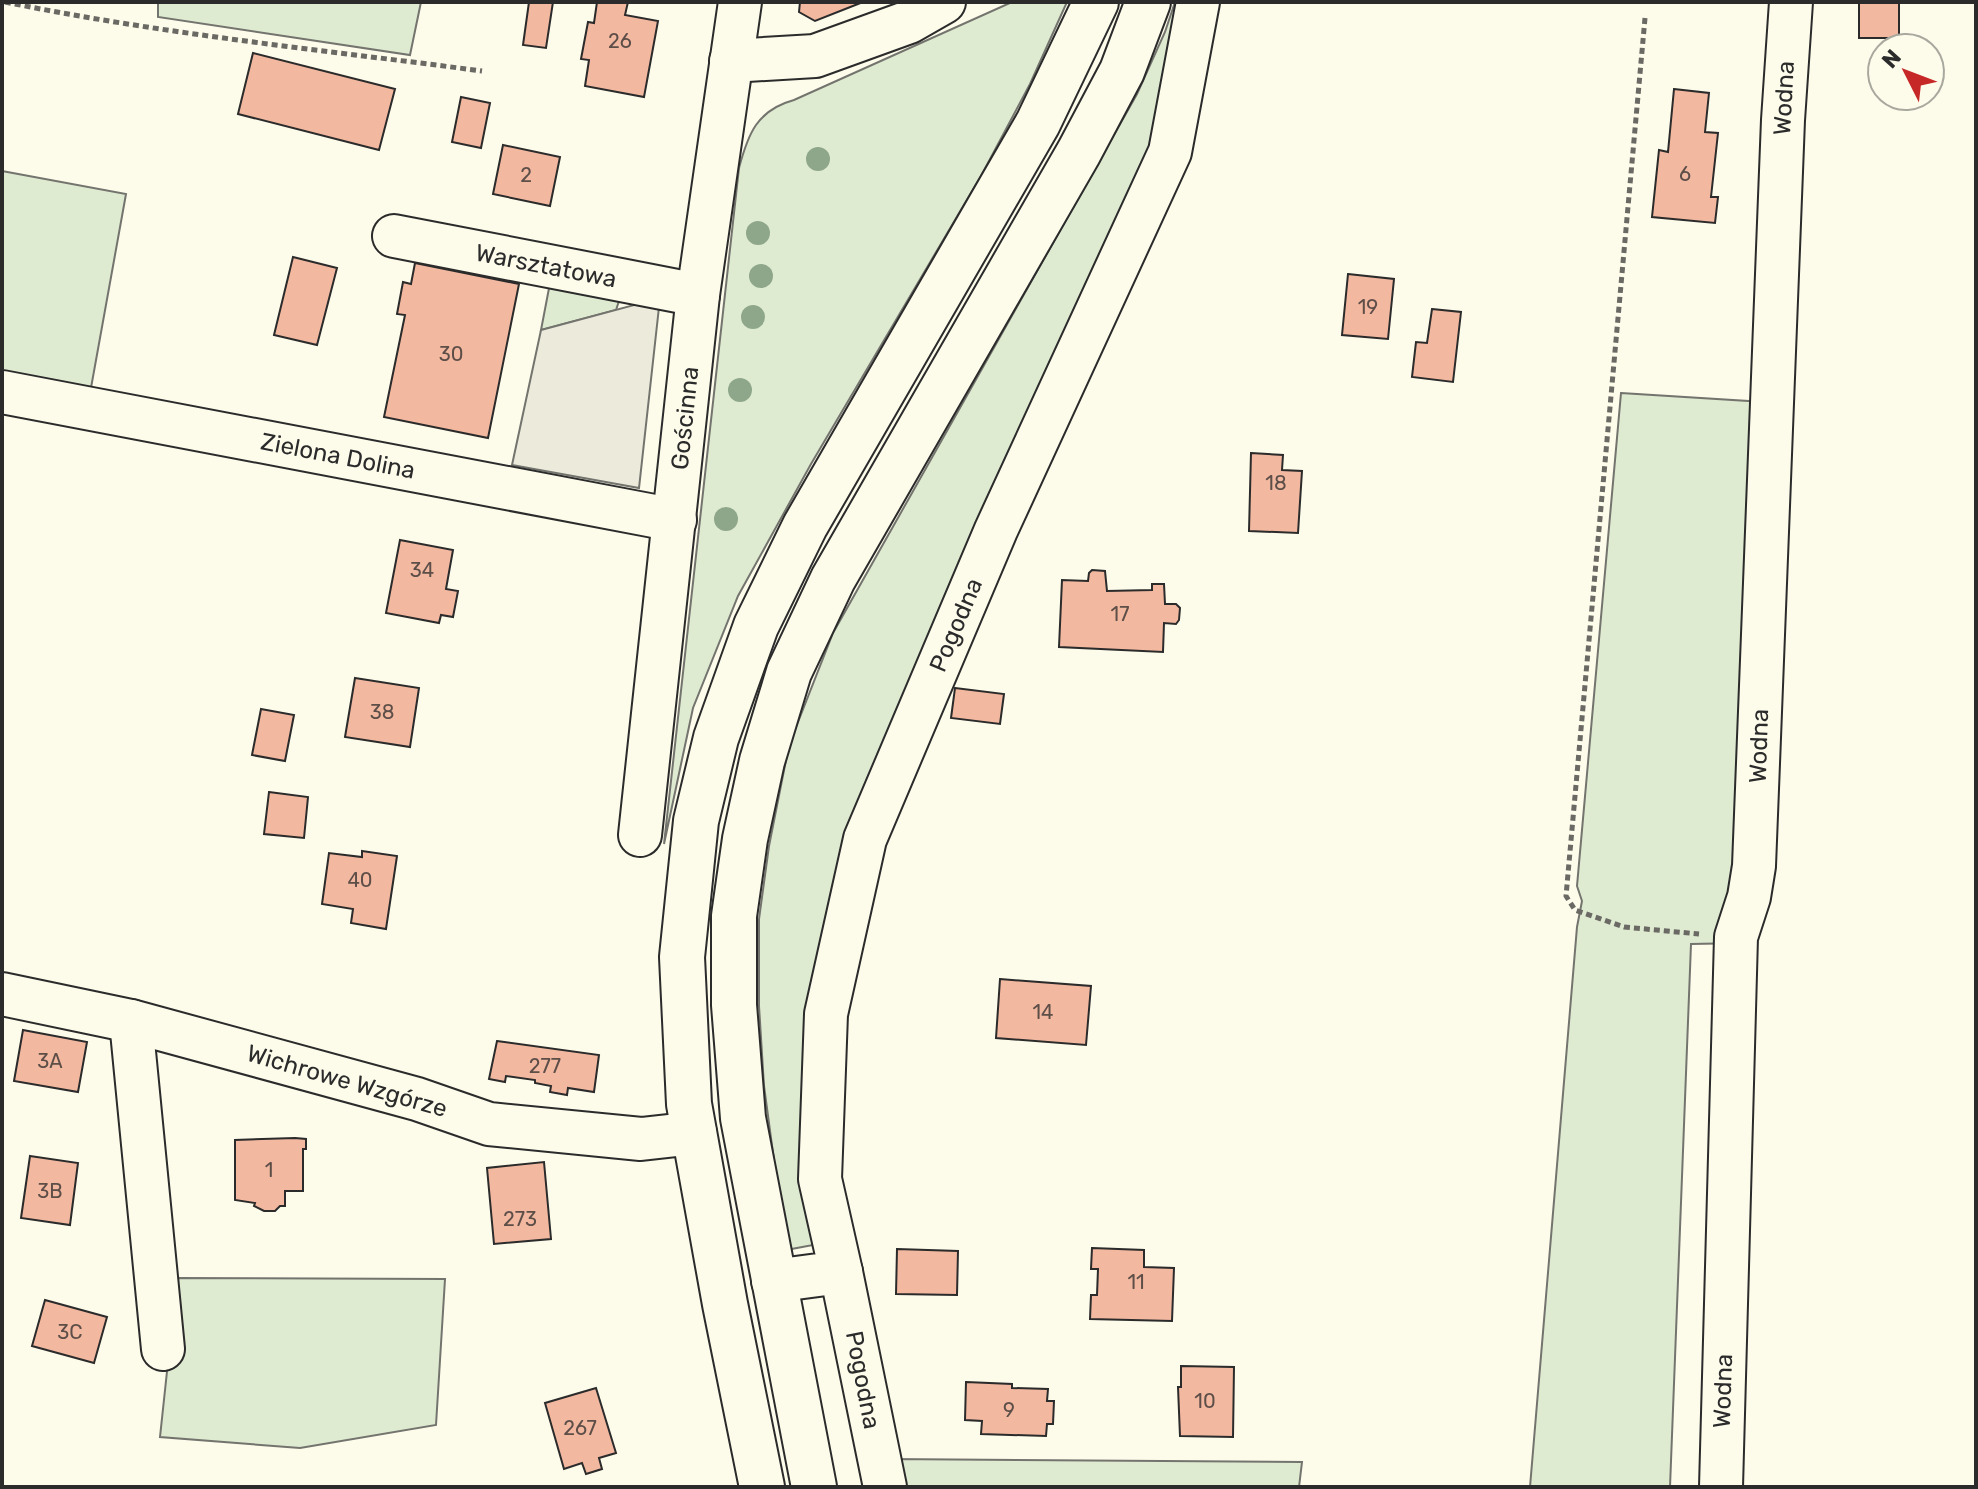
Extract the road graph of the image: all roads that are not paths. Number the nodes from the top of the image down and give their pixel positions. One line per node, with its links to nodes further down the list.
1 (740, 2): 7 (street, Gościnna)
2 (944, 2): 7 (street)
3 (1096, 2): 15 (main road)
4 (1148, 2): 17 (main road)
5 (1198, 2): 16 (street, Pogodna)
6 (1791, 2): 22 (street, Wodna)
7 (731, 61): 9 (street, Gościnna)
8 (394, 236): 9 (street, Warsztatowa)
9 (698, 295): 11 (street, Gościnna)
10 (2, 392): 11 (street, Zielona Dolina)
11 (675, 520): 12 (street, Gościnna)
12 (640, 835)
13 (2, 994): 14 (street, Wichrowe Wzgórze)
14 (131, 1021): 15 (street, Wichrowe Wzgórze); 18 (street)
15 (695, 1133): 19 (main road)
16 (841, 1272): 17 (street); 21 (street, Pogodna)
17 (773, 1281): 20 (main road)
18 (163, 1349)
19 (762, 1487)
20 (814, 1487)
21 (885, 1487)
22 (1721, 1487)

